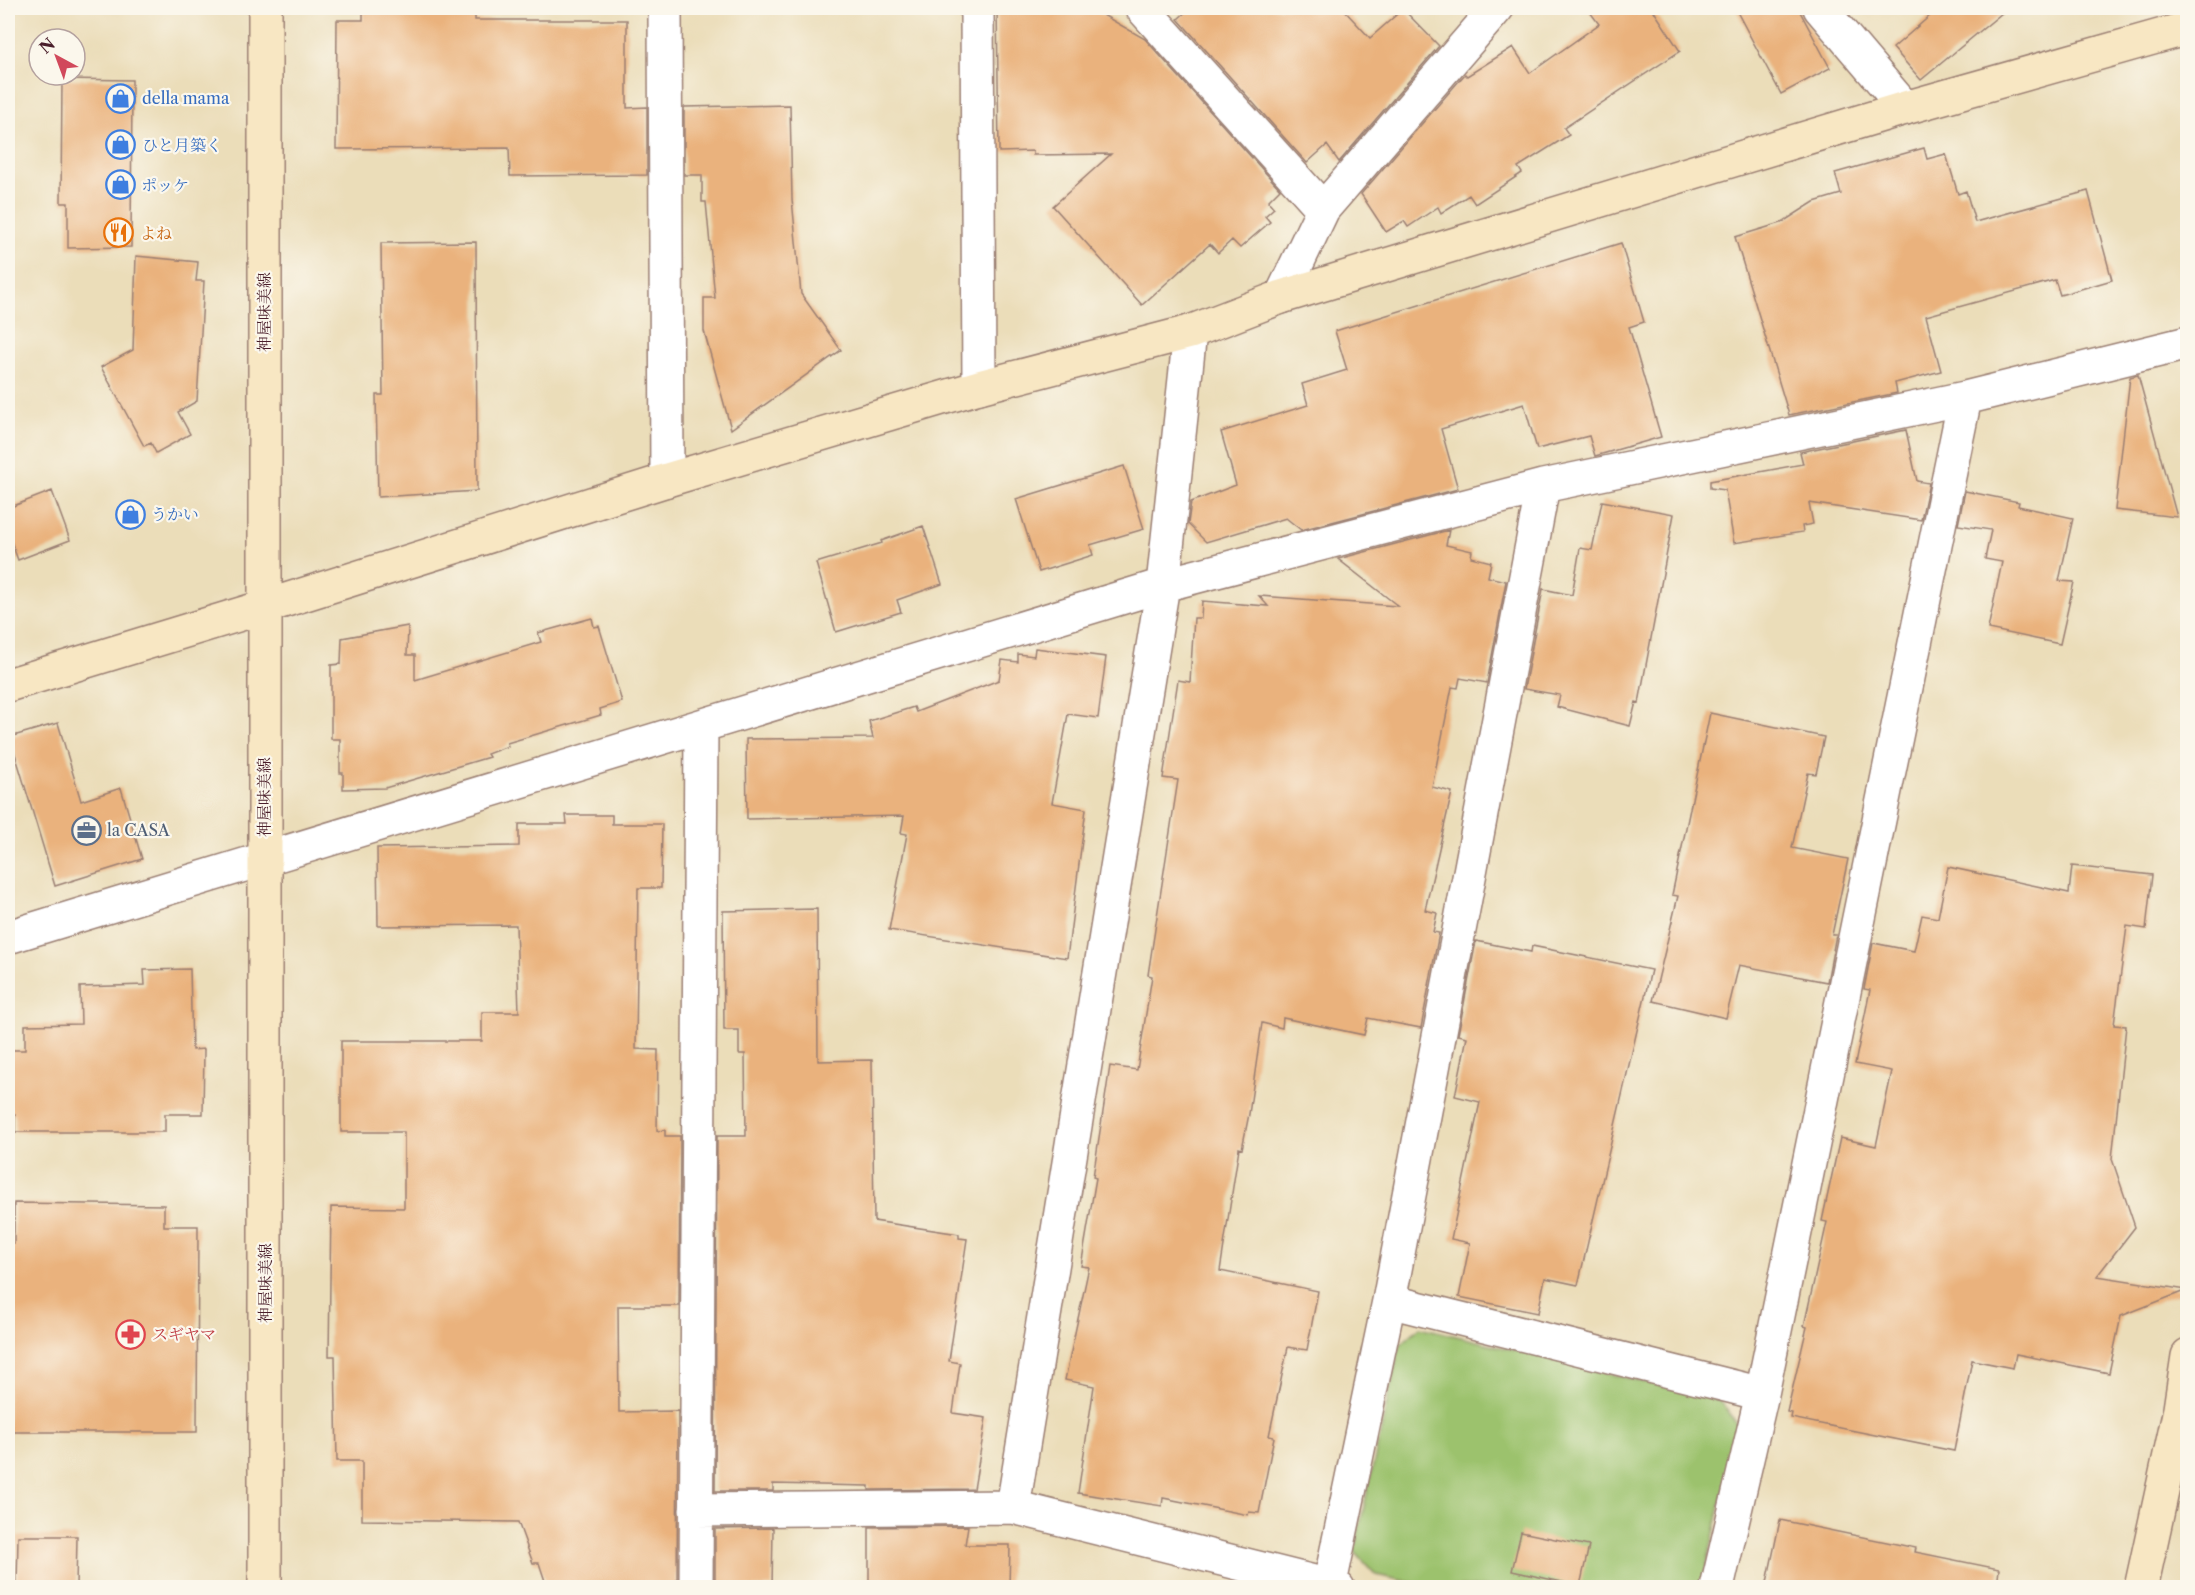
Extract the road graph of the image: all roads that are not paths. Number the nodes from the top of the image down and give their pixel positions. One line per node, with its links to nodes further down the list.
1 (265, 8): 18 (street, 神屋味美線)
2 (665, 8): 15 (street)
3 (977, 8): 13 (street)
4 (1142, 8): 9 (street)
5 (1497, 8): 9 (street)
6 (1820, 8): 8 (street)
7 (2187, 28): 8 (street)
8 (1905, 108): 10 (street)
9 (1323, 209): 10 (street)
10 (1281, 297): 11 (street)
11 (1190, 332): 13 (street); 17 (street)
12 (2187, 343): 14 (street)
13 (979, 387): 15 (street)
14 (1965, 398): 16 (street); 25 (street)
15 (667, 480): 18 (street)
16 (1543, 486): 17 (street); 23 (street)
17 (1163, 585): 20 (street); 26 (street)
18 (264, 608): 19 (street); 21 (street, 神屋味美線)
19 (8, 685)
20 (701, 727): 21 (street); 27 (street)
21 (265, 861): 22 (street); 28 (street, 神屋味美線)
22 (8, 937)
23 (1389, 1301): 25 (street); 30 (street)
24 (2187, 1356): 32 (street)
25 (1762, 1394): 31 (street)
26 (1013, 1507): 27 (street); 30 (street)
27 (696, 1510): 29 (street)
28 (265, 1587)
29 (696, 1587)
30 (1332, 1587)
31 (1717, 1587)
32 (2141, 1587)

